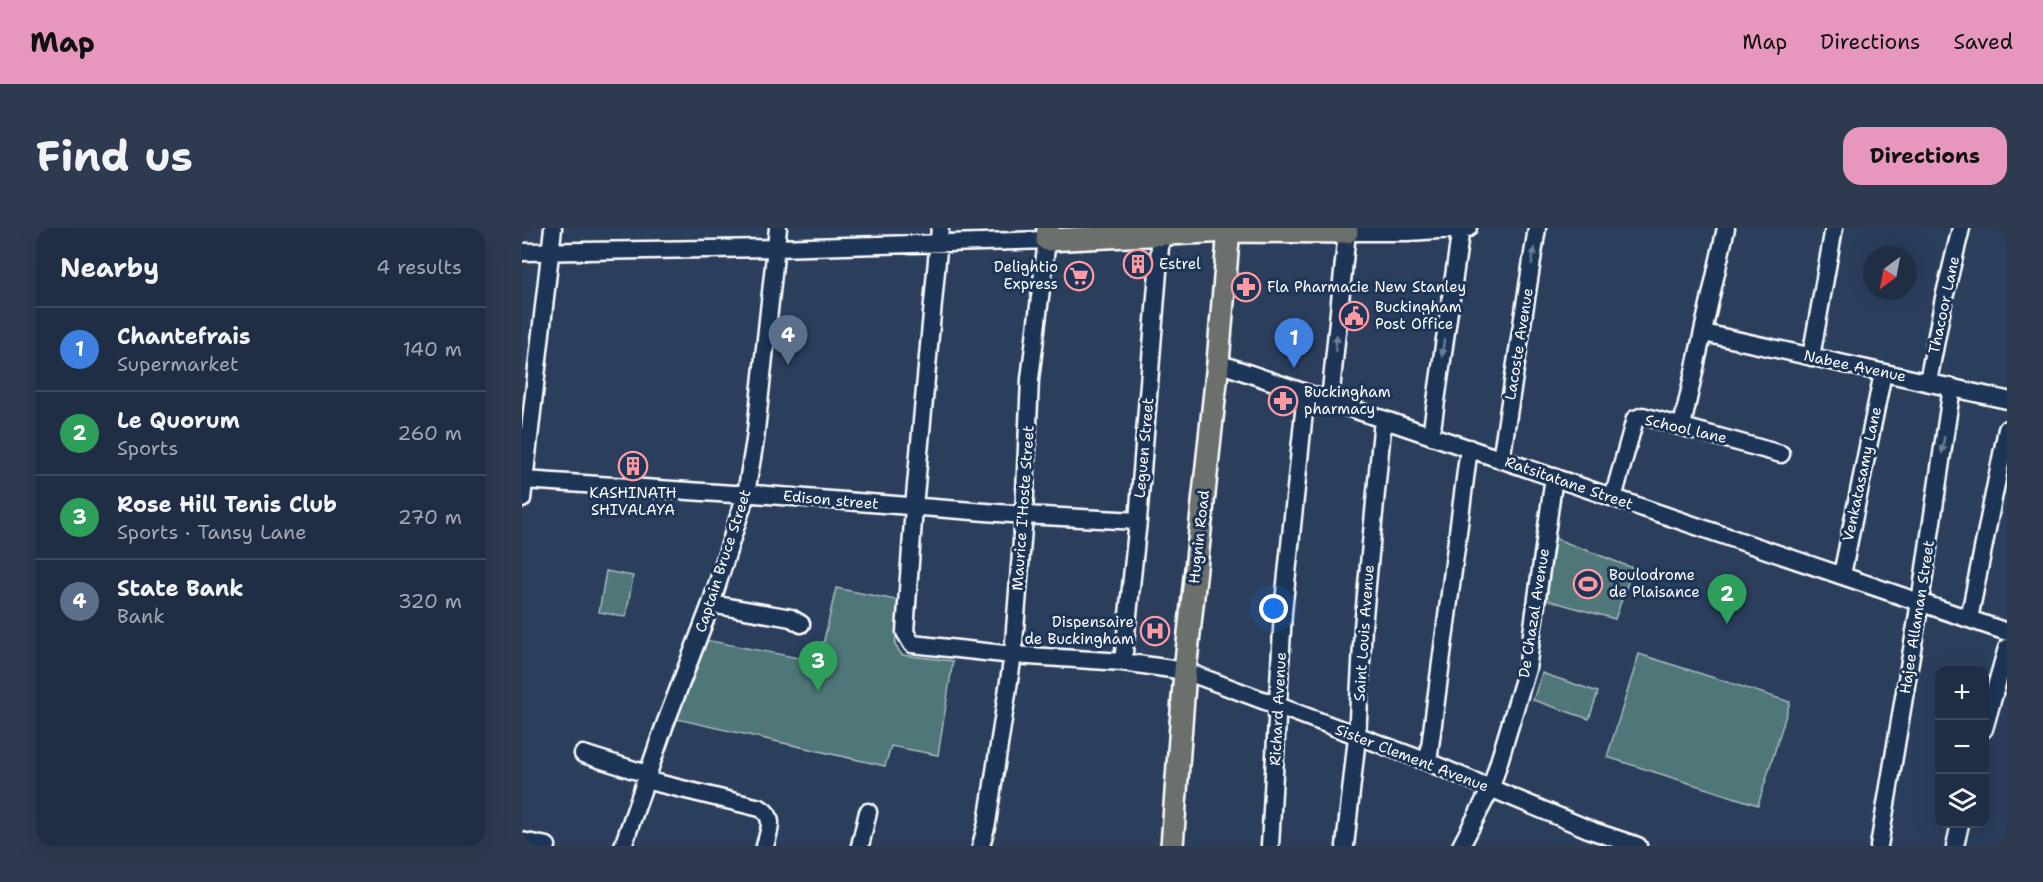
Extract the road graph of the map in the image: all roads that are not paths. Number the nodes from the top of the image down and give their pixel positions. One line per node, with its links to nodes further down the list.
1 (553, 228): 17 (street)
2 (778, 228): 15 (street, Captain Bruce Street)
3 (1461, 228): 4 (street); 11 (street); 30 (street, one-way to 30)
4 (1468, 228)
5 (1537, 228): 33 (street, Lacoste Avenue, one-way to 5)
6 (1726, 228): 18 (street)
7 (1834, 228): 19 (street)
8 (1961, 228): 22 (street, Thacoor Lane)
9 (1229, 230): 10 (main road); 13 (main road); 20 (main road, Hugnin Road)
10 (1344, 230): 11 (street); 26 (street, one-way to 10)
11 (1409, 230)
12 (1047, 234): 13 (main road); 14 (street); 40 (street, Maurice I'Hoste Street)
13 (1161, 234): 41 (street, Leguen Street)
14 (940, 236): 15 (street); 39 (street)
15 (776, 248): 17 (street); 36 (street, Captain Bruce Street)
16 (522, 252): 17 (street)
17 (550, 252): 35 (street)
18 (1704, 333): 19 (street, Nabee Avenue); 28 (street)
19 (1811, 357): 21 (street, Nabee Avenue)
20 (1218, 363): 24 (street, Ratsitatane Street); 51 (main road, Hugnin Road)
21 (1883, 373): 22 (street, Nabee Avenue); 42 (street, Venkatasamy Lane)
22 (1928, 382): 23 (street, Nabee Avenue)
23 (1952, 387): 25 (street, Nabee Avenue); 43 (street, Hajee Allaman Street, one-way to 43)
24 (1306, 393): 26 (street, Ratsitatane Street); 52 (street, Richard Avenue)
25 (2007, 400)
26 (1330, 401): 27 (street, Ratsitatane Street)
27 (1383, 419): 30 (street, Ratsitatane Street); 54 (street, Saint Louis Avenue)
28 (1682, 426): 32 (street, School lane); 37 (street, School lane)
29 (2007, 429): 45 (street)
30 (1431, 436): 31 (street, Ratsitatane Street)
31 (1469, 448): 33 (street, Ratsitatane Street); 56 (street)
32 (1781, 454)
33 (1502, 459): 34 (street, Ratsitatane Street)
34 (1554, 477): 37 (street, Ratsitatane Street); 58 (street, De Chazal Avenue)
35 (524, 480): 36 (street, Edison street); 38 (street)
36 (746, 494): 39 (street, Edison street); 44 (street, Captain Bruce Street)
37 (1613, 498): 42 (street, Ratsitatane Street)
38 (522, 499)
39 (914, 507): 40 (street, Edison street); 49 (street, Sister Clement Avenue)
40 (1024, 515): 41 (street, Edison street); 49 (street, Maurice I'Hoste Street)
41 (1138, 521): 50 (street, Leguen Street)
42 (1842, 575): 43 (street, Ratsitatane Street)
43 (1920, 602): 45 (street, Ratsitatane Street); 73 (street, Hajee Allaman Street)
44 (711, 604): 46 (street); 57 (street, Captain Bruce Street)
45 (1969, 619): 47 (street, Ratsitatane Street)
46 (801, 624)
47 (2007, 632)
48 (2007, 648): 53 (street)
49 (1013, 655): 50 (street, Sister Clement Avenue); 67 (street, Maurice I'Hoste Street)
50 (1123, 662): 51 (street, Sister Clement Avenue)
51 (1185, 671): 52 (street, Sister Clement Avenue); 68 (main road, Hugnin Road)
52 (1279, 705): 54 (street, Sister Clement Avenue); 69 (street, Richard Avenue)
53 (1987, 720)
54 (1357, 737): 56 (street, Sister Clement Avenue); 70 (street, Saint Louis Avenue)
55 (583, 754): 57 (street)
56 (1428, 762): 58 (street, Sister Clement Avenue)
57 (646, 777): 64 (street, Captain Bruce Street); 65 (street)
58 (1491, 788): 61 (street, Sister Clement Avenue); 71 (street, De Chazal Avenue)
59 (868, 812): 66 (street)
60 (1959, 828): 74 (street)
61 (1589, 839): 72 (street, Sister Clement Avenue)
62 (522, 841): 63 (street)
63 (547, 846)
64 (623, 846)
65 (765, 846)
66 (860, 846)
67 (981, 846)
68 (1172, 846)
69 (1270, 846)
70 (1346, 846)
71 (1461, 846)
72 (1638, 846)
73 (1879, 846)
74 (1954, 846)

